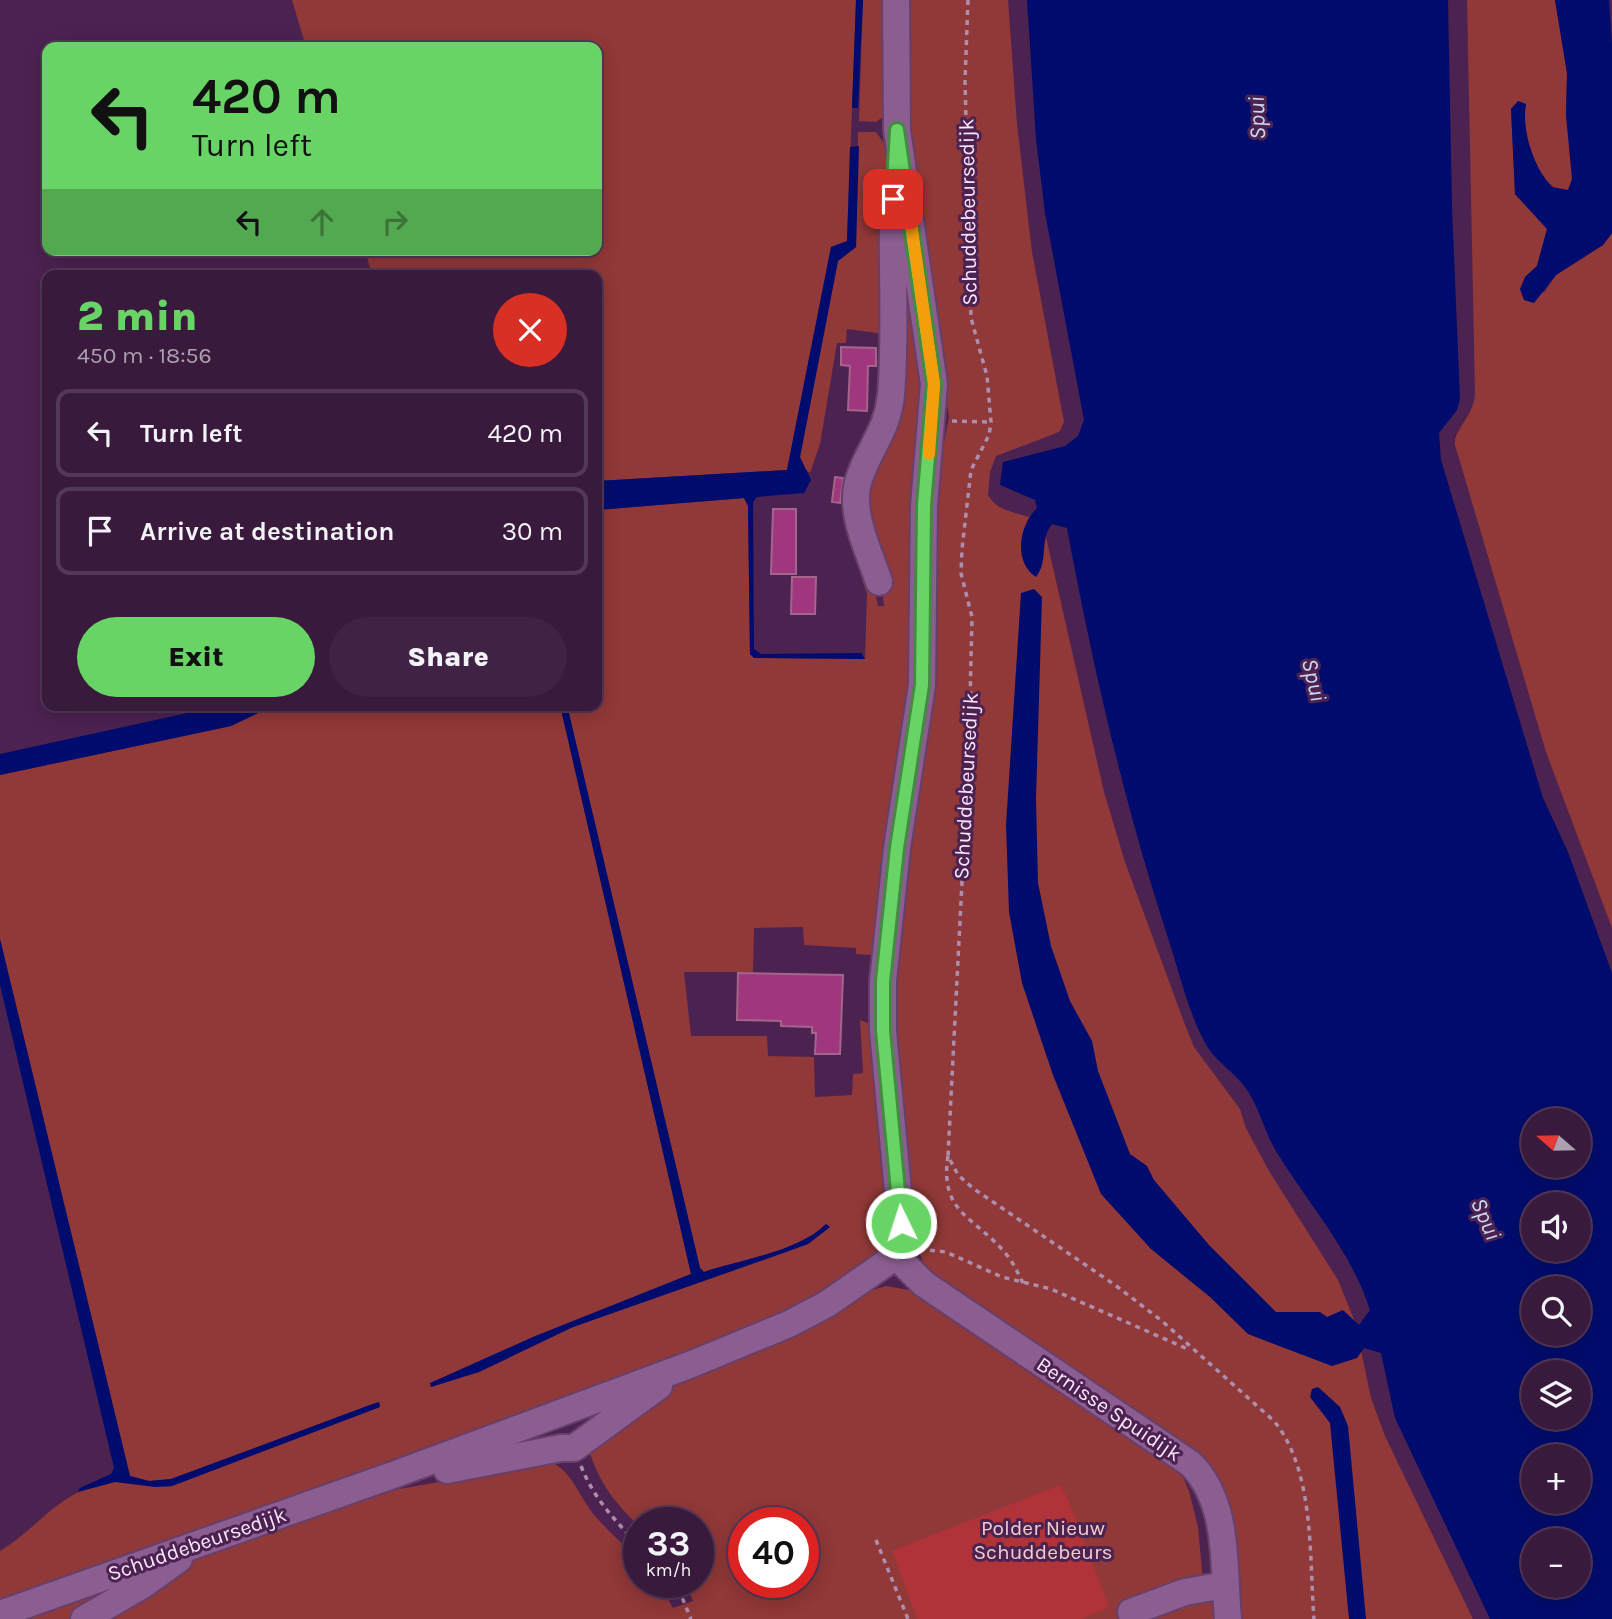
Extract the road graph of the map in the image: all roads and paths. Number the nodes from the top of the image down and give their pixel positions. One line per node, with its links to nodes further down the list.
1 (896, 0): 3 (street)
2 (968, 0): 5 (path, Schuddebeursedijk)
3 (897, 130): 4 (street); 6 (street)
4 (933, 420): 5 (path); 8 (street)
5 (991, 422): 7 (path, Schuddebeursedijk)
6 (879, 582)
7 (948, 1156): 9 (path, Schuddebeursedijk); 10 (path)
8 (896, 1256): 9 (path); 11 (street, Schuddebeursedijk); 17 (street, Bernisse Spuidijk)
9 (1023, 1283): 10 (path)
10 (1195, 1352): 25 (path)
11 (692, 1364): 12 (street, Schuddebeursedijk); 13 (street, Schuddebeursedijk)
12 (574, 1448): 13 (street, Schuddebeursedijk); 14 (path)
13 (393, 1475): 16 (street, Schuddebeursedijk)
14 (623, 1529)
15 (876, 1541): 23 (path)
16 (203, 1542): 20 (street, Schuddebeursedijk); 21 (street)
17 (1225, 1585): 19 (street); 24 (street, Bernisse Spuidijk)
18 (682, 1598): 22 (path)
19 (1131, 1612)
20 (0, 1614)
21 (84, 1619)
22 (691, 1619)
23 (908, 1619)
24 (1228, 1619)
25 (1314, 1619)

